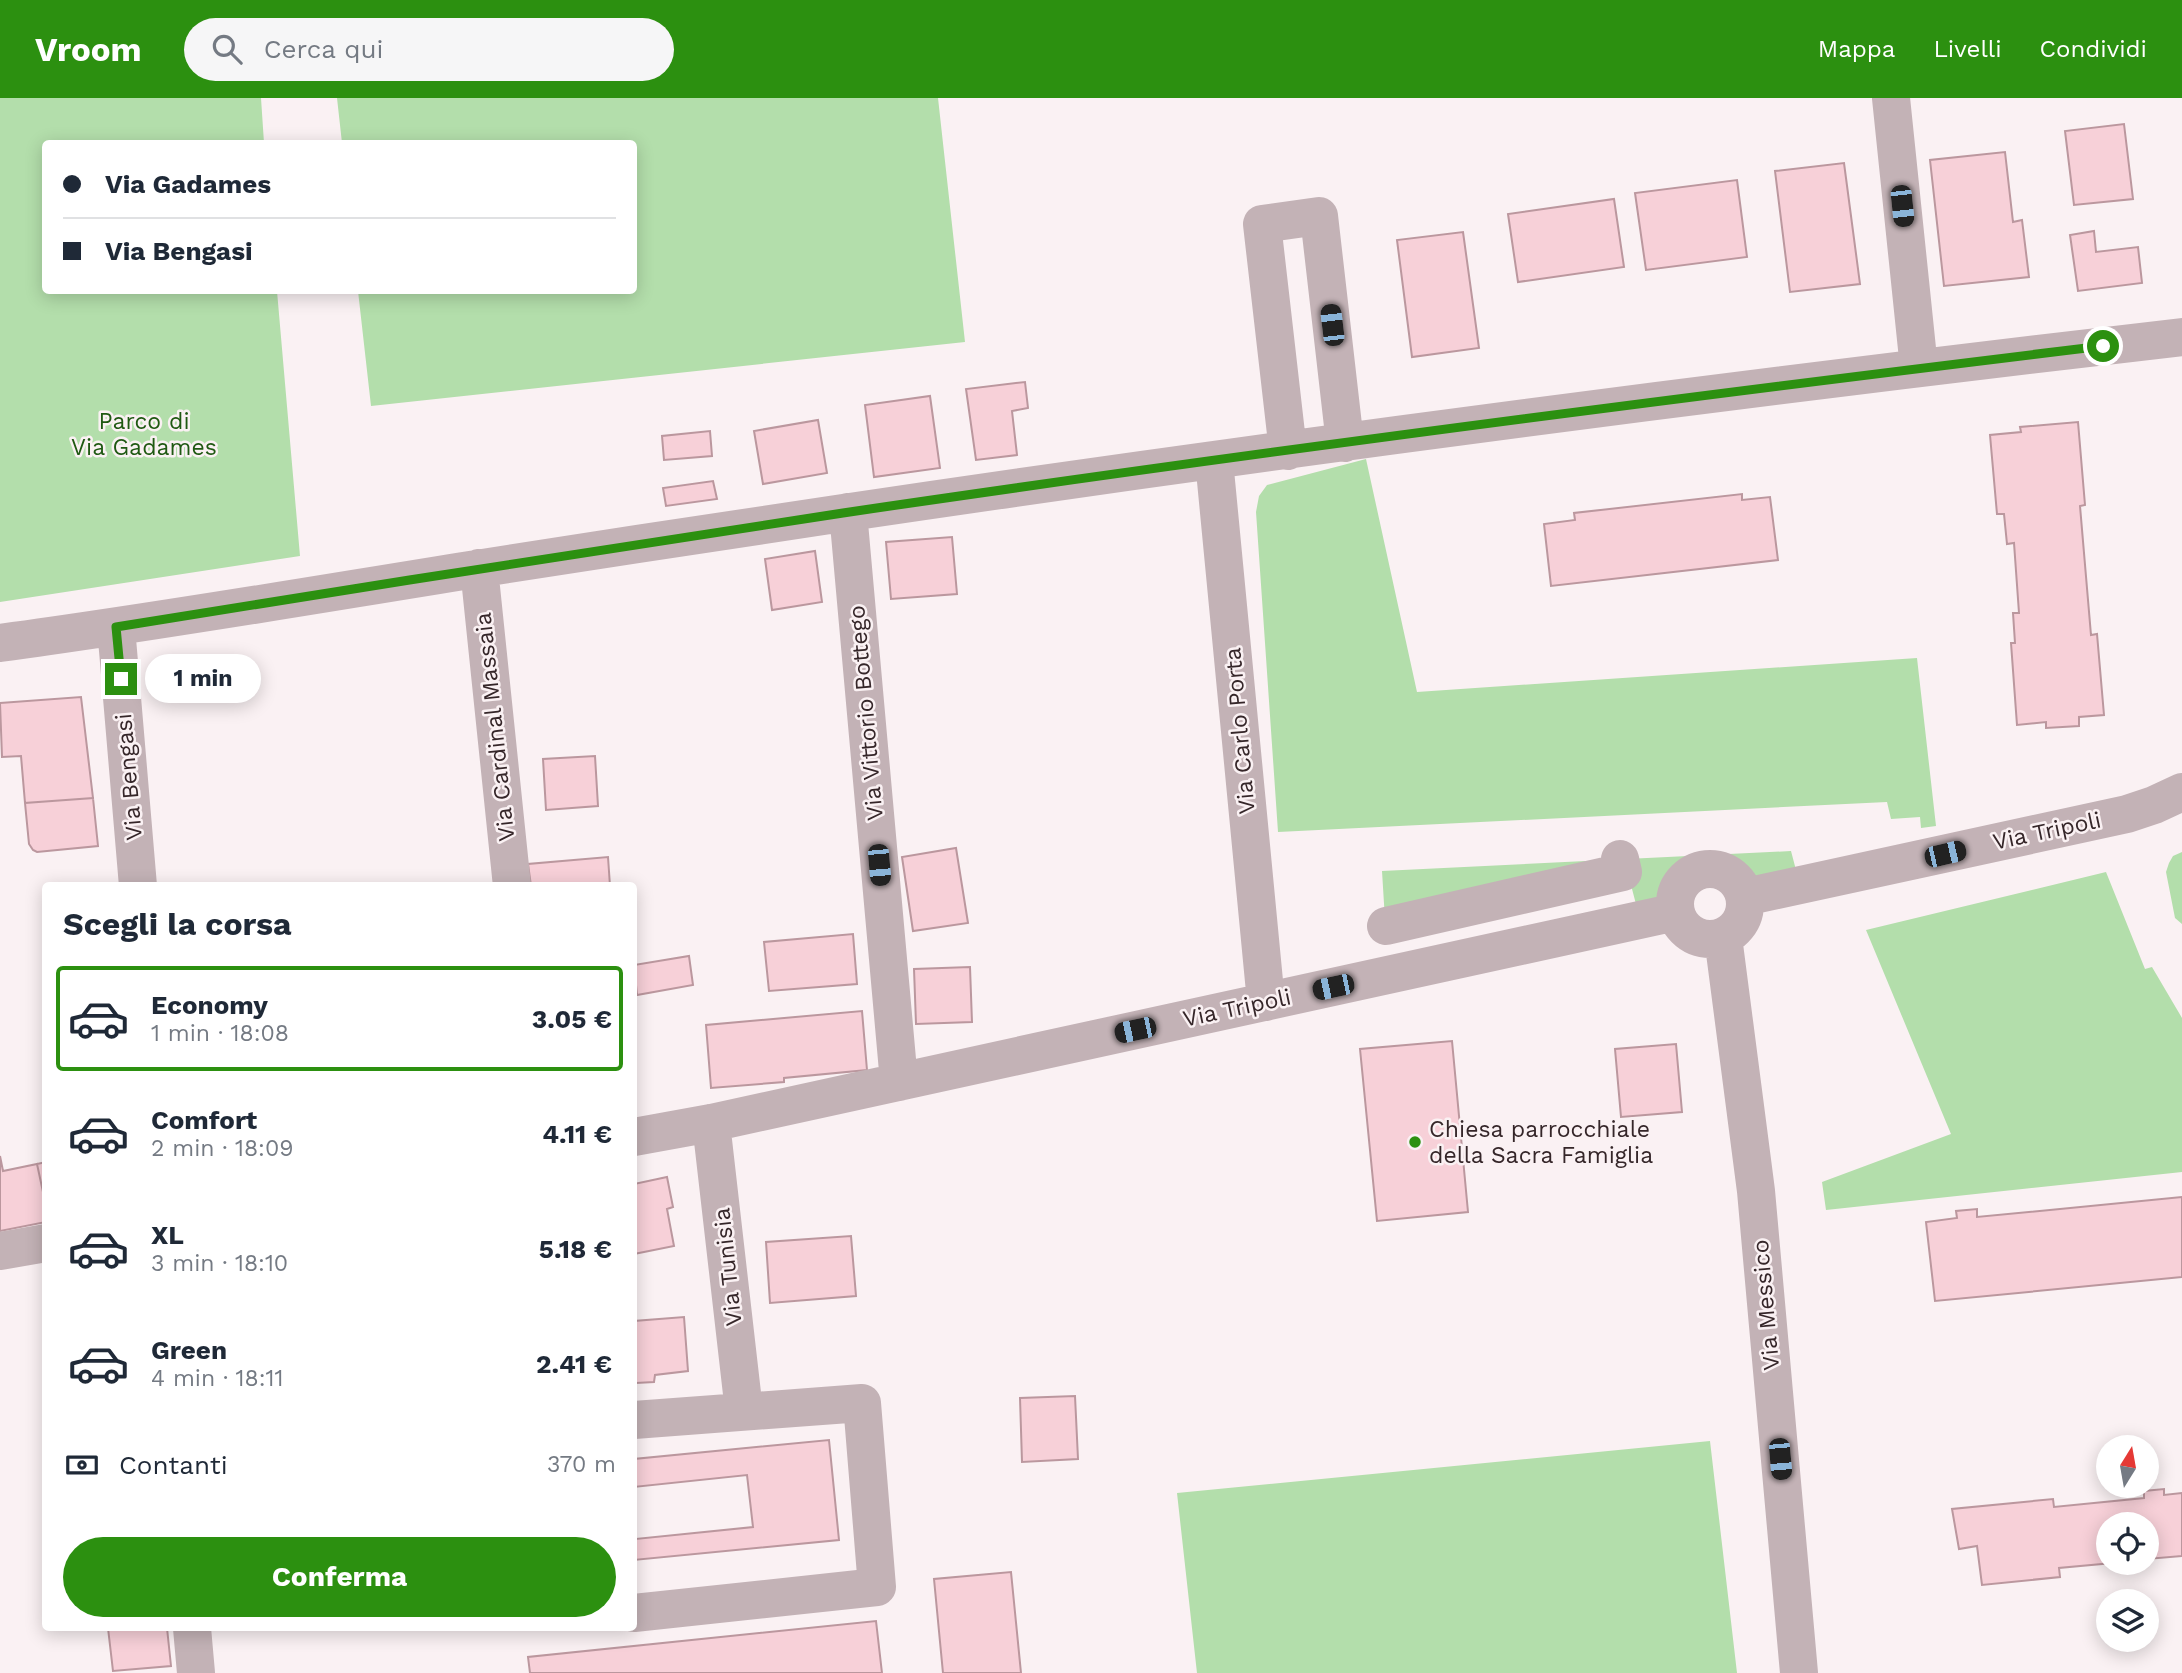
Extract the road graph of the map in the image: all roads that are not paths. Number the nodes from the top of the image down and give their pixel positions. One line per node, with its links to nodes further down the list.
1 (1891, 98): 3 (street)
2 (2182, 337): 3 (street)
3 (1919, 368): 4 (street)
4 (1345, 443): 5 (street); 5 (street)
5 (1288, 451): 6 (street)
6 (1214, 460): 7 (street); 19 (street, Via Carlo Porta)
7 (848, 512): 8 (street); 20 (street, Via Vittorio Bottego)
8 (479, 568): 9 (street); 14 (street, Via Cardinal Massaia)
9 (116, 627): 10 (street); 13 (street, Via Bengasi)
10 (0, 643)
11 (2182, 792): 15 (street, Via Tripoli)
12 (1620, 859): 17 (street)
13 (138, 882)
14 (512, 882)
15 (1745, 897): 16 (street); 18 (street)
16 (1676, 912): 18 (street); 19 (street, Via Tripoli)
17 (1386, 926)
18 (1723, 937): 30 (street, Via Messico)
19 (1266, 1002): 20 (street, Via Tripoli)
20 (899, 1082): 21 (street, Via Tripoli)
21 (711, 1123): 22 (street, Via Tripoli); 25 (street, Via Tunisia)
22 (637, 1136)
23 (42, 1244): 24 (street)
24 (0, 1251)
25 (744, 1411): 26 (street); 27 (street)
26 (637, 1420)
27 (637, 1614)
28 (191, 1631): 29 (street)
29 (196, 1673)
30 (1799, 1673)

